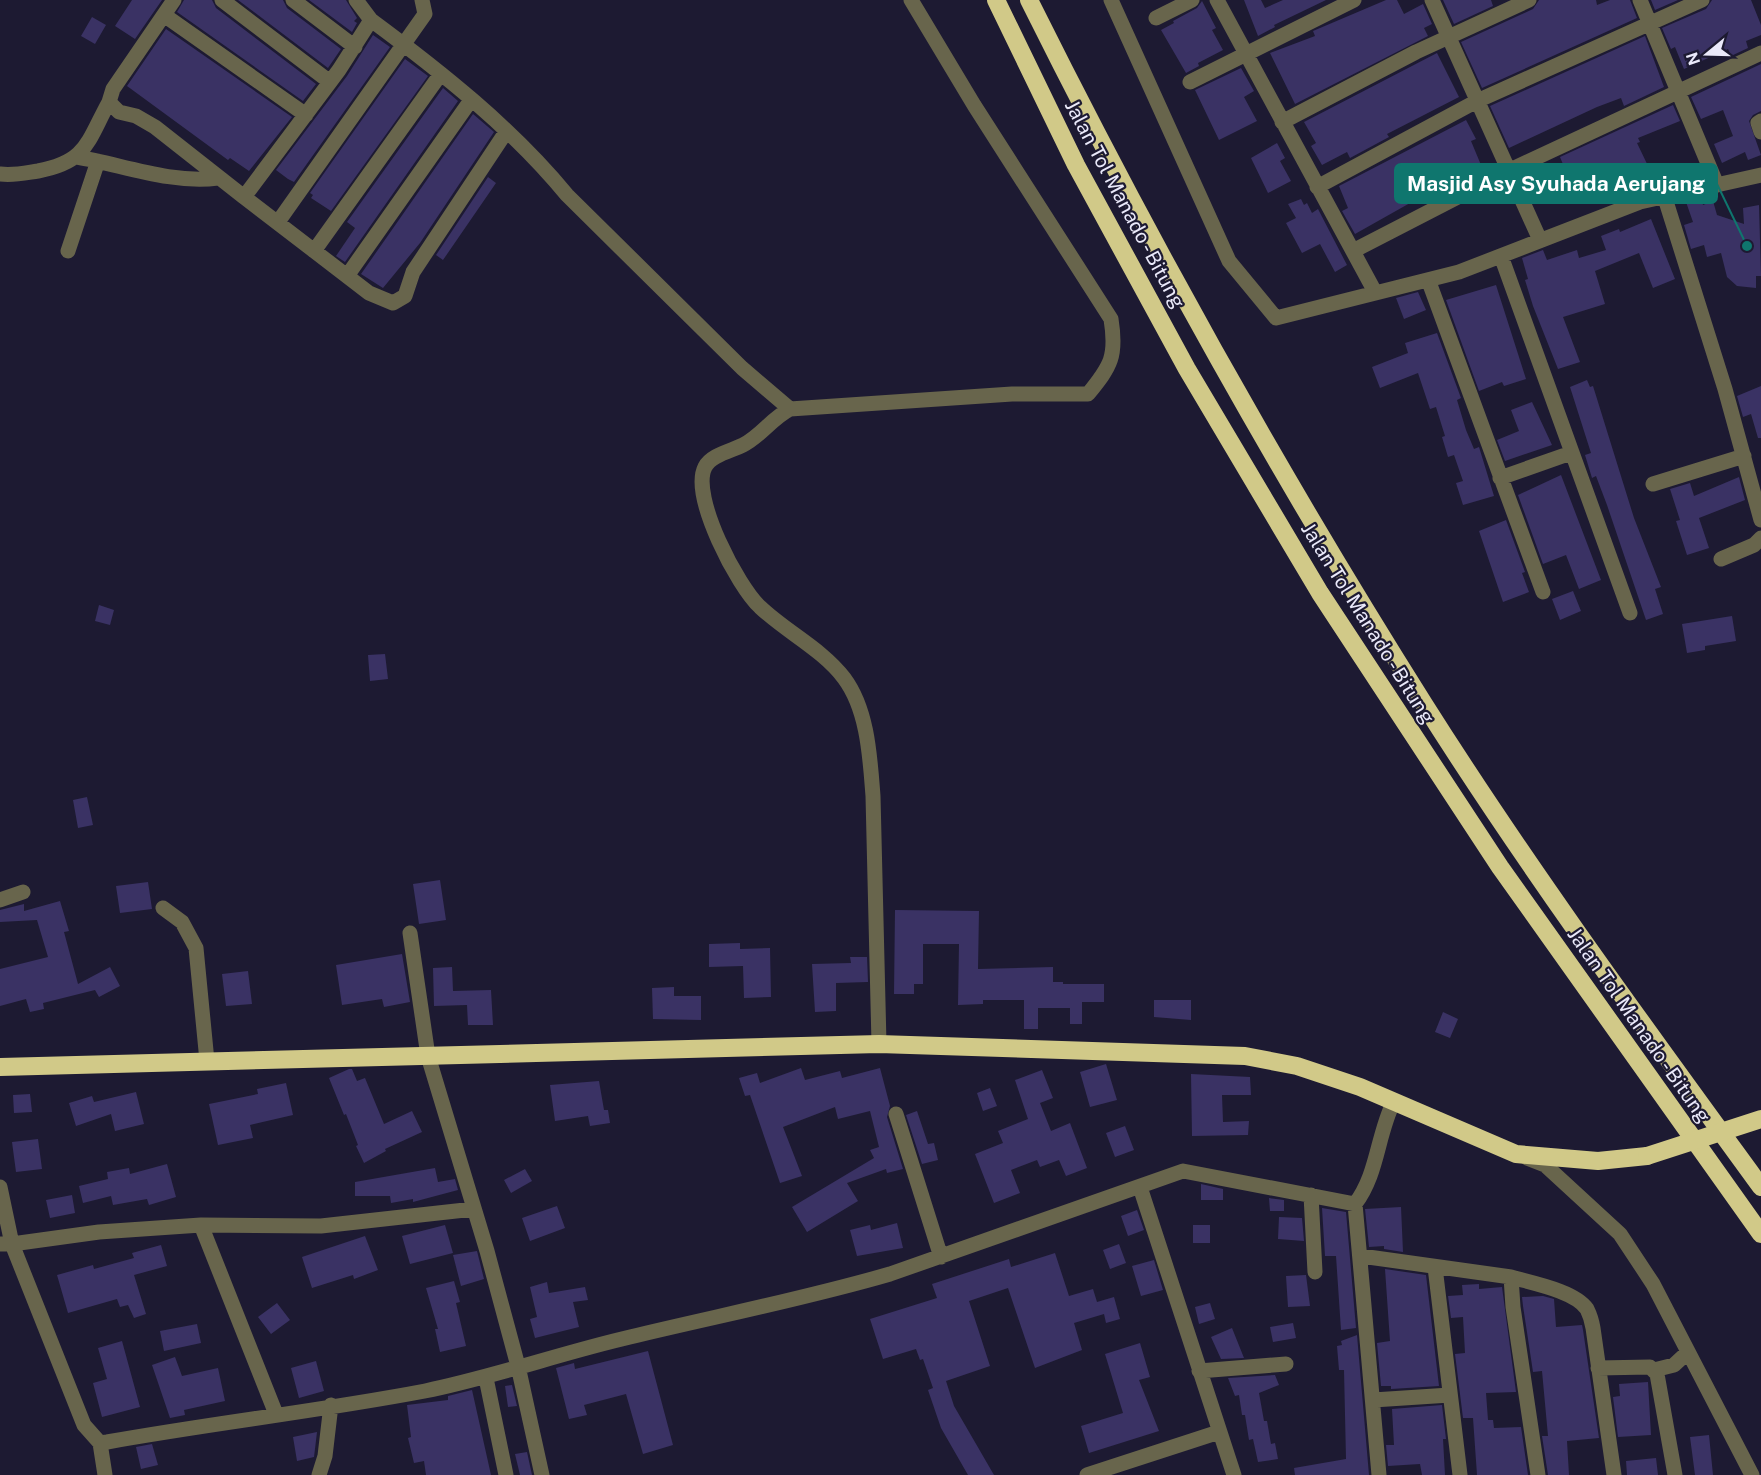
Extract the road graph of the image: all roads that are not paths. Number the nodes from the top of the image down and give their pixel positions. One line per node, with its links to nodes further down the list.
1 (174, 0): 17 (street)
2 (222, 0): 27 (street)
3 (293, 0): 22 (street)
4 (357, 0): 19 (street)
5 (422, 0): 23 (street)
6 (911, 0): 57 (street)
7 (996, 0): 86 (highway, Jalan Tol Manado - Bitung)
8 (1029, 0): 81 (highway, Jalan Tol Manado - Bitung)
9 (1111, 0): 56 (street)
10 (1192, 0): 18 (street)
11 (1217, 0): 24 (street)
12 (1354, 0): 24 (street)
13 (1432, 0): 21 (street)
14 (1529, 0): 21 (street)
15 (1640, 0): 20 (street)
16 (1702, 0): 20 (street)
17 (164, 15): 32 (street); 33 (street)
18 (1156, 18)
19 (371, 20): 22 (street); 23 (street)
20 (1650, 23): 29 (street); 31 (street)
21 (1447, 37): 31 (street); 35 (street)
22 (355, 47): 27 (street)
23 (404, 47): 26 (street); 48 (street)
24 (1245, 53): 28 (street); 35 (street)
25 (1761, 53): 29 (street)
26 (440, 75): 30 (street); 50 (street)
27 (330, 82): 33 (street)
28 (1190, 82)
29 (1678, 91): 40 (street); 44 (street)
30 (471, 100): 36 (street); 54 (street)
31 (1477, 101): 40 (street); 45 (street)
32 (109, 102): 38 (street); 43 (street)
33 (306, 115): 47 (street)
34 (1761, 121): 37 (street)
35 (1282, 122): 45 (street)
36 (506, 132): 54 (street); 57 (street)
37 (1761, 132)
38 (77, 157): 39 (street); 42 (street)
39 (98, 161): 43 (street); 51 (street)
40 (1510, 170): 49 (street); 52 (street)
41 (1761, 176): 44 (street)
42 (1, 178)
43 (218, 178): 47 (street)
44 (1717, 185): 46 (street)
45 (1317, 187): 52 (street)
46 (1664, 195): 49 (street); 59 (street)
47 (244, 197): 48 (street)
48 (278, 222): 50 (street)
49 (1539, 240): 53 (street)
50 (314, 250): 54 (street)
51 (68, 251)
52 (1353, 251): 56 (street)
53 (1501, 256): 55 (street); 58 (street)
54 (347, 276)
55 (1430, 282): 56 (street); 60 (street)
56 (1375, 292)
57 (790, 409): 71 (street)
58 (1571, 453): 60 (street); 66 (street)
59 (1744, 456): 61 (street); 62 (street)
60 (1500, 478): 65 (street)
61 (1653, 484)
62 (1761, 520)
63 (1761, 538): 64 (street)
64 (1721, 559)
65 (1543, 592)
66 (1630, 613)
67 (23, 892): 68 (street)
68 (0, 900)
69 (164, 908): 73 (street)
70 (410, 933): 72 (street)
71 (879, 1044): 72 (highway); 75 (highway)
72 (428, 1056): 73 (highway); 84 (street)
73 (207, 1061): 74 (highway)
74 (0, 1067)
75 (1394, 1101): 78 (highway); 83 (street)
76 (896, 1114): 89 (street)
77 (1761, 1119): 78 (highway, bridge)
78 (1516, 1154): 93 (street)
79 (1140, 1186): 82 (street); 89 (street); 98 (street)
80 (0, 1187): 87 (street)
81 (1761, 1187)
82 (1311, 1195): 83 (street); 91 (street)
83 (1355, 1204): 88 (street)
84 (474, 1209): 85 (street); 95 (street)
85 (201, 1225): 87 (street); 103 (street)
86 (1761, 1234)
87 (6, 1244): 105 (street)
88 (1361, 1256): 90 (street); 101 (street)
89 (941, 1257): 95 (street)
90 (1435, 1266): 92 (street); 100 (street)
91 (1315, 1272)
92 (1511, 1277): 96 (street); 115 (street)
93 (1688, 1352): 97 (street); 118 (street)
94 (1286, 1364): 98 (street)
95 (518, 1366): 99 (street); 110 (street)
96 (1598, 1368): 97 (street); 116 (street)
97 (1654, 1370): 117 (street)
98 (1199, 1371): 104 (street)
99 (486, 1378): 102 (street); 109 (street)
100 (1450, 1395): 101 (street); 114 (street)
101 (1373, 1400): 113 (street)
102 (331, 1405): 103 (street); 108 (street)
103 (276, 1414): 105 (street)
104 (1219, 1432): 106 (street); 112 (street)
105 (100, 1443): 107 (street)
106 (1126, 1469): 111 (street)
107 (100, 1474)
108 (319, 1475)
109 (506, 1475)
110 (542, 1475)
111 (1087, 1475)
112 (1234, 1475)
113 (1379, 1475)
114 (1460, 1475)
115 (1538, 1475)
116 (1614, 1475)
117 (1675, 1475)
118 (1752, 1475)

